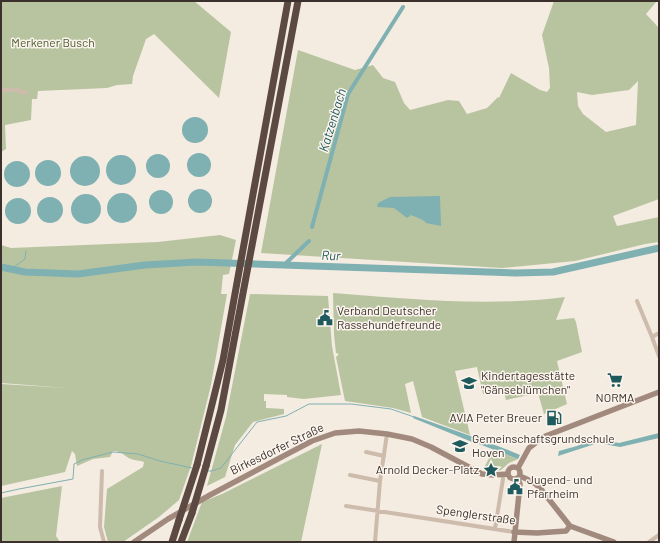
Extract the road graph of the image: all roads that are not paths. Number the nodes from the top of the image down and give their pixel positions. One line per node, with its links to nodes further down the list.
1 (288, 1): 27 (highway, bridge)
2 (298, 1): 28 (highway, bridge)
3 (1, 90): 4 (street)
4 (26, 93)
5 (637, 301): 7 (street)
6 (659, 333): 7 (street)
7 (652, 337): 8 (street)
8 (659, 356)
9 (659, 392): 13 (main road)
10 (387, 434): 12 (street); 16 (main road, Birkesdorfer Straße); 26 (main road, Birkesdorfer Straße)
11 (366, 452): 12 (street)
12 (384, 456): 18 (street)
13 (518, 468): 16 (main road); 17 (main road)
14 (102, 471): 25 (street)
15 (350, 474): 18 (street)
16 (505, 475): 17 (main road); 22 (street)
17 (519, 477): 21 (main road); 23 (main road)
18 (380, 481): 20 (street)
19 (346, 506): 20 (street, Spenglerstraße)
20 (377, 511): 22 (street, Spenglerstraße); 29 (street)
21 (570, 526): 23 (main road, Spenglerstraße); 31 (main road)
22 (495, 529): 23 (street, Spenglerstraße)
23 (514, 532): 30 (main road)
24 (659, 535): 32 (street)
25 (104, 542)
26 (134, 542)
27 (172, 542)
28 (181, 542)
29 (375, 542)
30 (514, 542)
31 (614, 542)
32 (649, 542)

